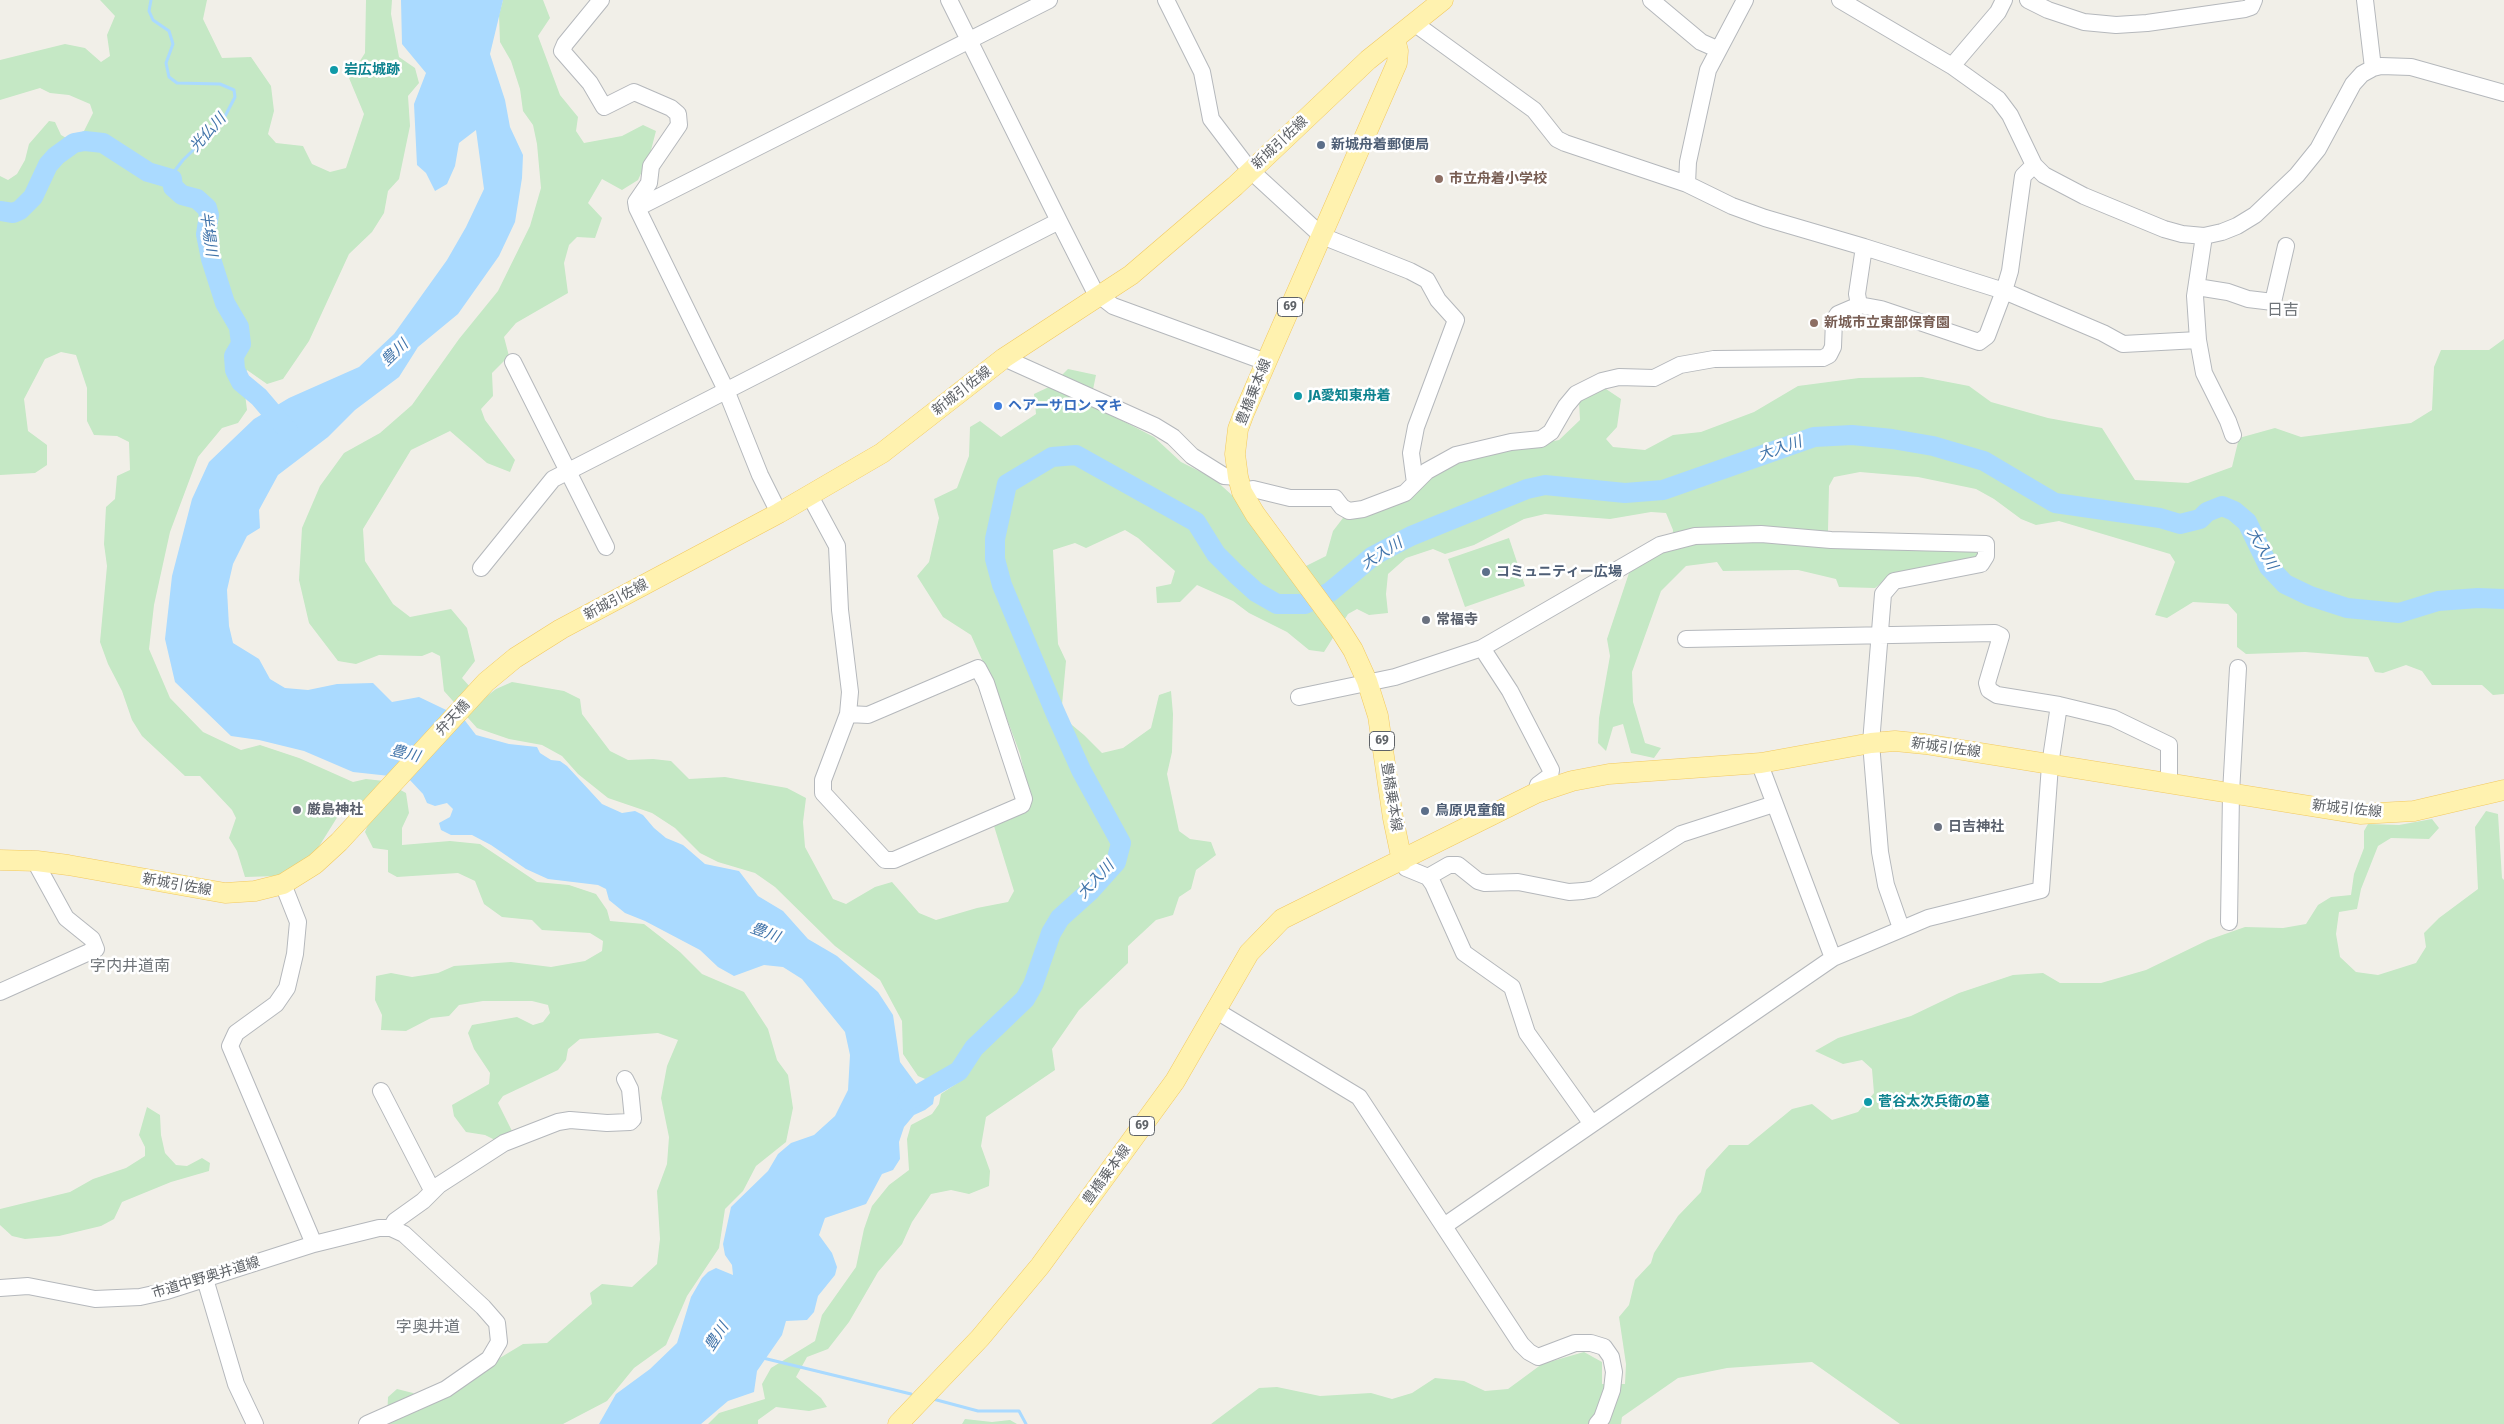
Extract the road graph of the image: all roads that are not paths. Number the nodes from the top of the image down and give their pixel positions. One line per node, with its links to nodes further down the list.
1 (601, 0): 23 (street)
2 (949, 0): 15 (street)
3 (1049, 0): 15 (street)
4 (1166, 0): 21 (street)
5 (1444, 0): 13 (main road)
6 (1651, 0): 16 (street)
7 (1745, 0): 16 (street)
8 (1840, 0): 17 (street)
9 (2004, 0): 17 (street)
10 (2028, 0): 11 (street)
11 (2254, 0)
12 (2365, 0): 18 (street)
13 (1414, 23): 14 (main road); 22 (street)
14 (1395, 39): 21 (main road, 新城引佐線); 25 (main road, 豊橋乗本線 / 69)
15 (968, 41): 23 (street); 24 (street)
16 (1717, 50): 22 (street)
17 (1952, 66): 20 (street)
18 (2373, 68): 19 (street); 26 (street)
19 (2504, 93)
20 (2034, 165): 26 (street); 30 (street)
21 (1251, 170): 25 (street); 31 (main road, 新城引佐線)
22 (1687, 184): 28 (street)
23 (637, 208): 37 (street)
24 (1059, 221): 31 (street); 37 (street)
25 (1322, 236): 36 (main road, 豊橋乗本線 / 69); 40 (street)
26 (2204, 236): 29 (street)
27 (2286, 246): 29 (street)
28 (1864, 248): 30 (street); 32 (street)
29 (2196, 287): 33 (street)
30 (2004, 291): 32 (street); 33 (street)
31 (1099, 296): 34 (main road, 新城引佐線); 36 (street)
32 (1859, 304): 40 (street)
33 (2198, 340): 38 (street)
34 (1004, 358): 41 (street); 42 (main road, 新城引佐線)
35 (513, 362): 39 (street)
36 (1266, 362): 41 (main road, 豊橋乗本線 / 69)
37 (726, 390): 39 (street); 43 (street)
38 (2233, 435)
39 (567, 472): 44 (street); 45 (street)
40 (1415, 483): 41 (street)
41 (1240, 485): 50 (main road, 豊橋乗本線 / 69)
42 (810, 496): 43 (main road, 新城引佐線); 54 (street)
43 (779, 513): 51 (main road, 新城引佐線)
44 (606, 547)
45 (481, 568)
46 (1879, 636): 47 (street); 48 (street); 53 (street); 55 (street)
47 (1686, 639)
48 (1482, 648): 50 (street); 60 (street)
49 (2238, 668): 61 (street)
50 (1367, 681): 52 (street); 65 (main road, 豊橋乗本線 / 69)
51 (486, 682): 63 (main road, 弁天橋)
52 (1299, 697)
53 (2059, 705): 57 (street); 58 (street)
54 (848, 714): 54 (street)
55 (1871, 743): 56 (main road, 新城引佐線); 57 (main road, 新城引佐線); 70 (street)
56 (1761, 763): 60 (main road, 新城引佐線); 62 (street)
57 (2050, 765): 58 (main road, 新城引佐線); 70 (street)
58 (2168, 784): 61 (main road, 新城引佐線)
59 (2504, 790): 61 (main road, 新城引佐線)
60 (1536, 793): 65 (main road, 新城引佐線)
61 (2231, 793): 69 (street)
62 (1774, 804): 67 (street); 71 (street)
63 (339, 842): 68 (main road, 新城引佐線)
64 (0, 860): 66 (main road, 新城引佐線)
65 (1402, 860): 67 (street); 73 (main road, 豊橋乗本線 / 69)
66 (37, 861): 68 (main road, 新城引佐線); 72 (street)
67 (1428, 877): 76 (street)
68 (283, 884): 80 (street)
69 (2229, 922)
70 (1901, 928): 71 (street)
71 (1833, 958): 76 (street)
72 (0, 992)
73 (1215, 1010): 78 (street); 85 (main road, 豊橋乗本線 / 69)
74 (625, 1079): 77 (street)
75 (381, 1091): 77 (street)
76 (1592, 1124): 78 (street)
77 (432, 1190): 79 (street)
78 (1444, 1226): 86 (street)
79 (385, 1228): 80 (street, 市道中野奥井道線); 84 (street)
80 (314, 1244): 81 (street, 市道中野奥井道線)
81 (205, 1279): 82 (street, 市道中野奥井道線); 83 (street)
82 (0, 1288)
83 (255, 1424)
84 (367, 1424)
85 (898, 1424)
86 (1597, 1424)

